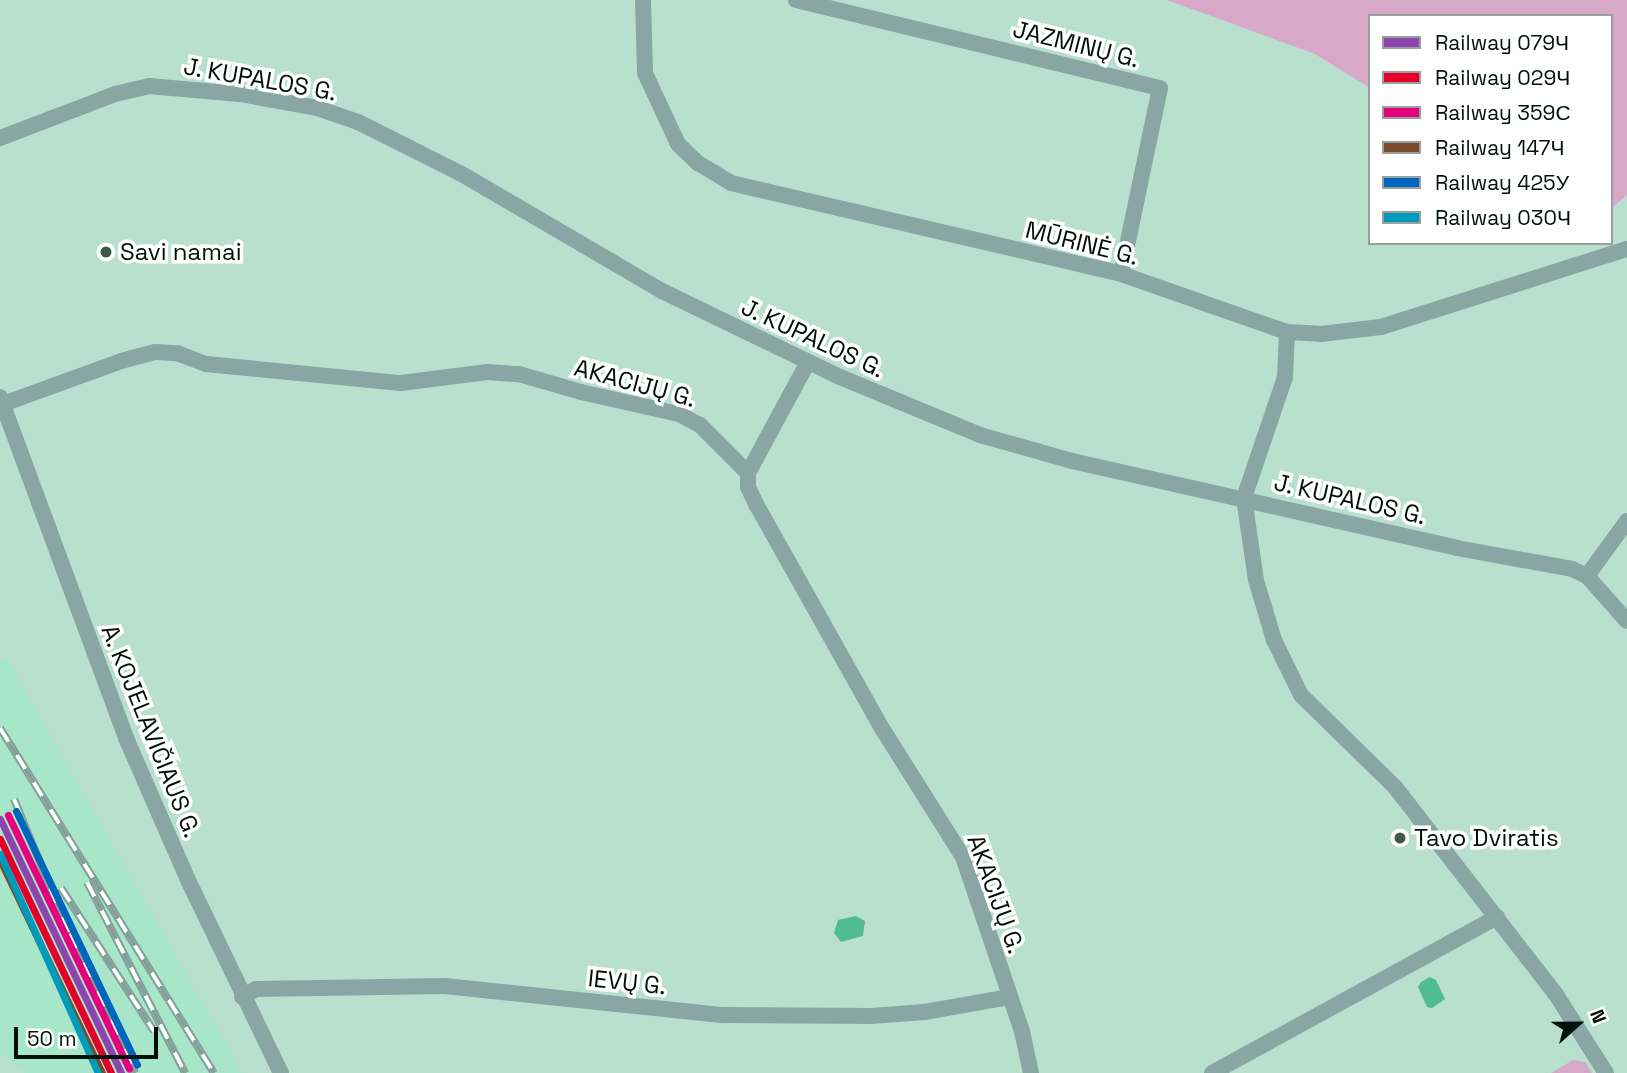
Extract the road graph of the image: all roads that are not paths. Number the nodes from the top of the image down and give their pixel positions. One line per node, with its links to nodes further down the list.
1 (643, 0): 5 (street, MŪRINĖ G.)
2 (796, 0): 5 (street, JAZMINŲ G.)
3 (0, 138): 7 (street, J. KUPALOS G.)
4 (1627, 249): 6 (street, MŪRINĖ G.)
5 (1121, 274): 6 (street, MŪRINĖ G.)
6 (1287, 332): 10 (street)
7 (808, 362): 9 (street); 10 (street, J. KUPALOS G.)
8 (2, 400): 9 (street, AKACIJŲ G.); 16 (street, A. KOJELAVIČIAUS G.)
9 (748, 473): 15 (street, AKACIJŲ G.)
10 (1244, 498): 12 (street, J. KUPALOS G.); 14 (street)
11 (1627, 521): 12 (street)
12 (1587, 576): 13 (street)
13 (1627, 621)
14 (1497, 917): 19 (street); 20 (street)
15 (1009, 996): 16 (street, IEVŲ G.); 18 (street, AKACIJŲ G.)
16 (242, 997): 17 (street, A. KOJELAVIČIAUS G.)
17 (281, 1073)
18 (1031, 1073)
19 (1212, 1073)
20 (1606, 1073)

